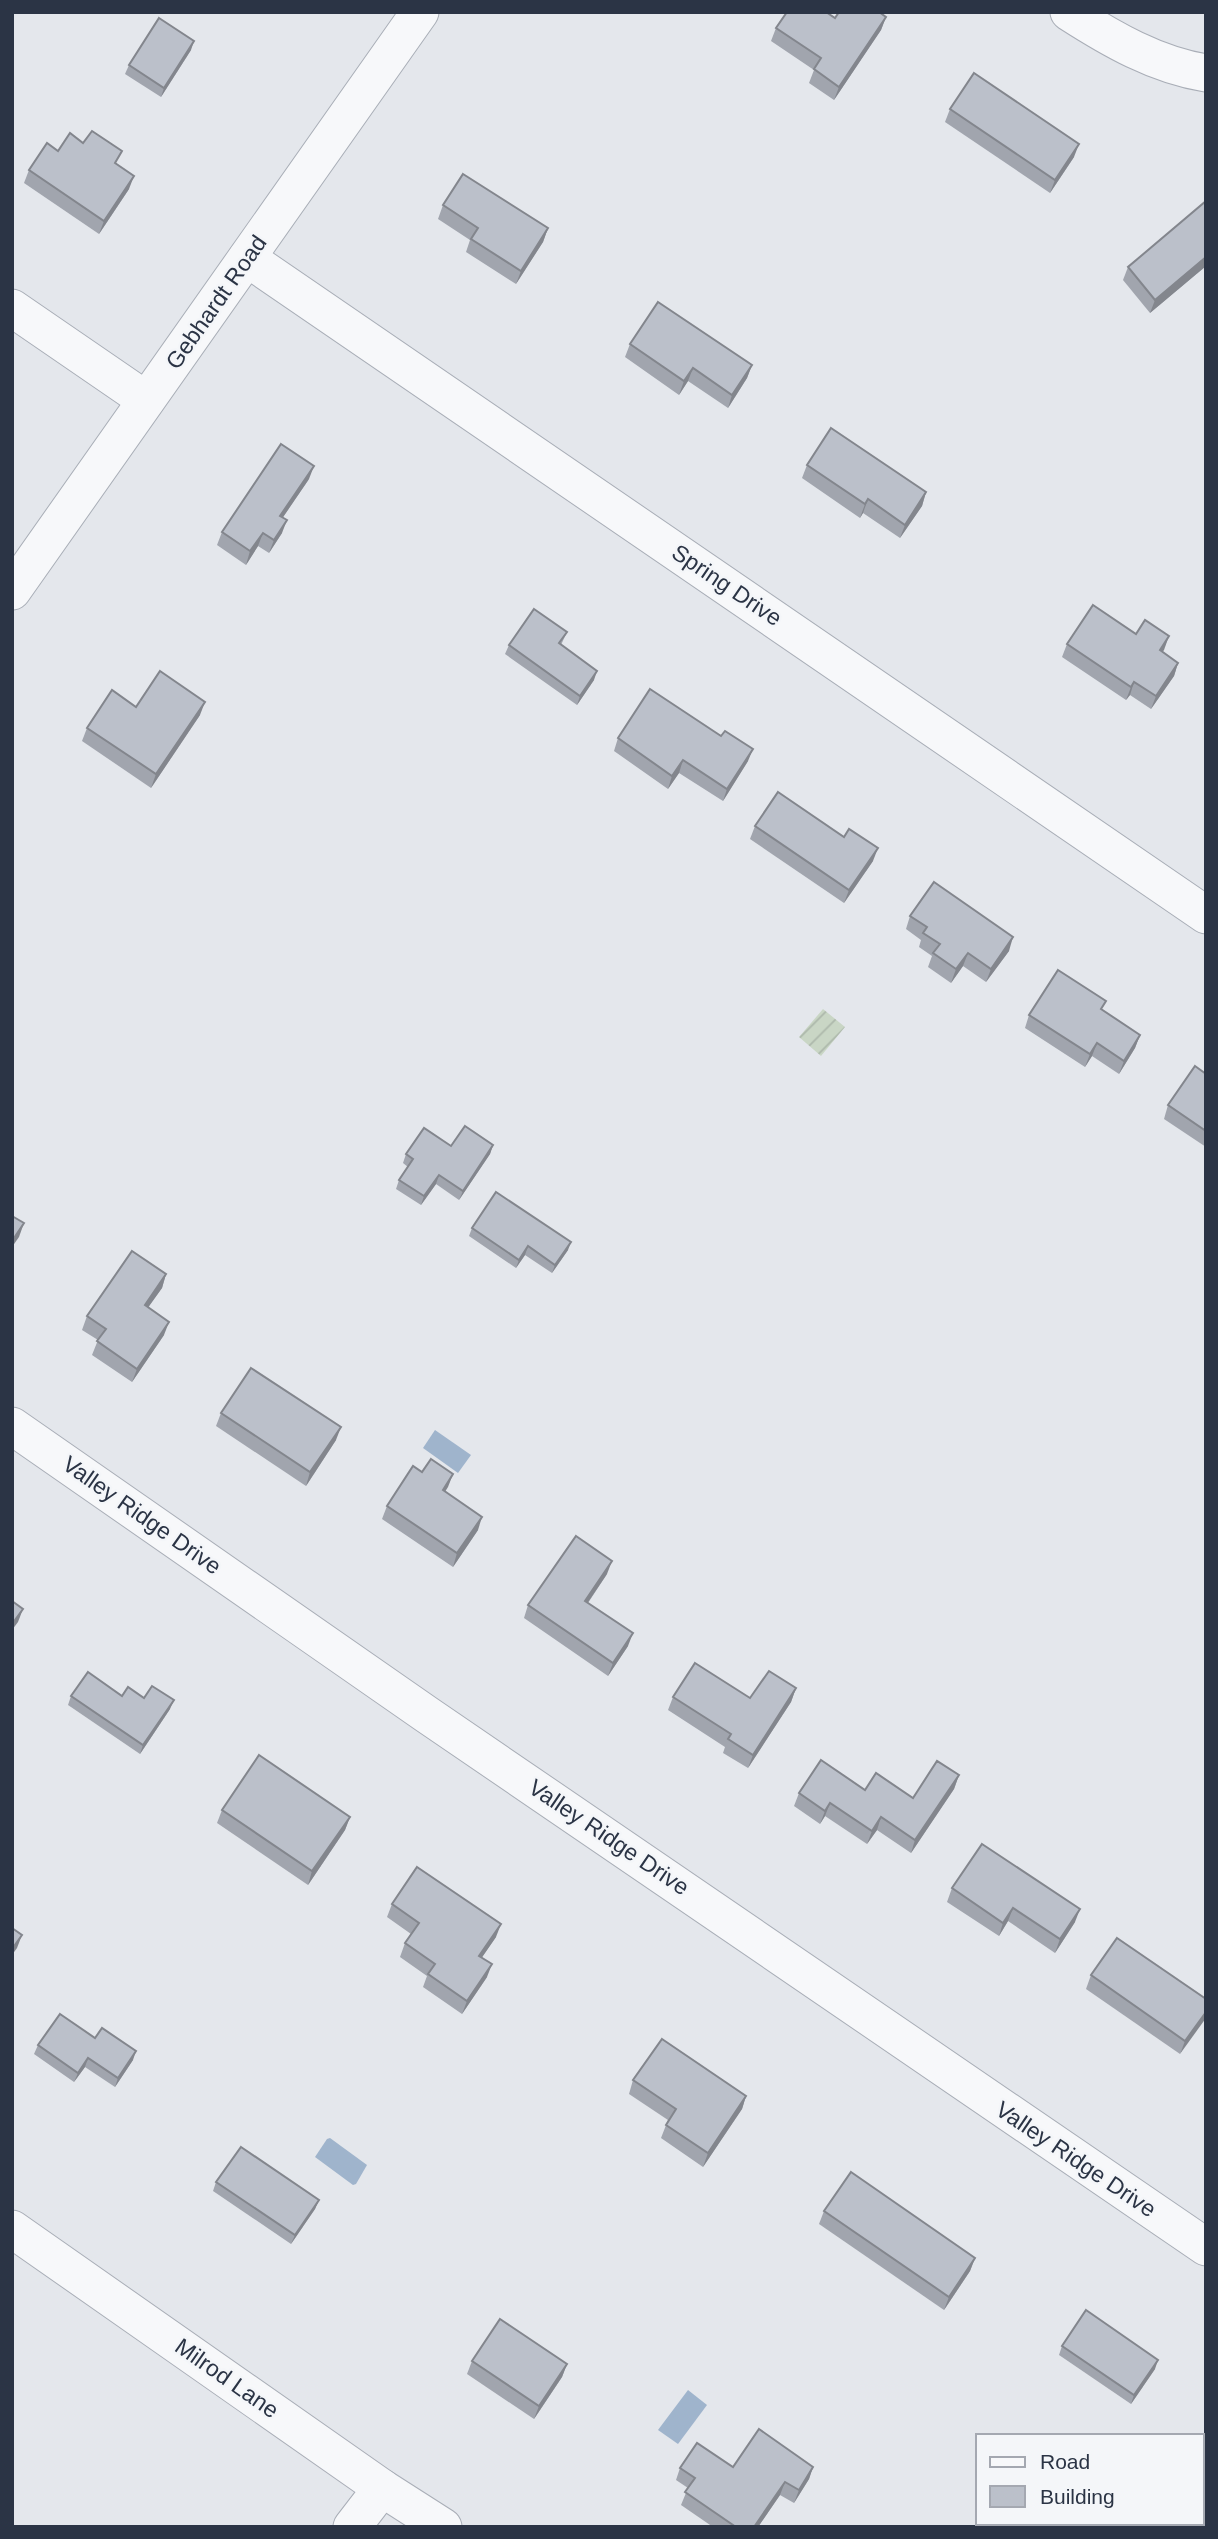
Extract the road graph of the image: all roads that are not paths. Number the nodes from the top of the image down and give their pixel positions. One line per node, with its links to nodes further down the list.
1 (420, 12): 4 (street, Gebhardt Road)
2 (1069, 12): 3 (street)
3 (1206, 73)
4 (247, 258): 6 (street, Gebhardt Road); 8 (street, Spring Drive)
5 (12, 308): 6 (street)
6 (146, 400): 7 (street, Gebhardt Road)
7 (12, 591)
8 (1206, 915)
9 (12, 1426): 11 (street, Valley Ridge Drive)
10 (12, 2229): 12 (street, Milrod Lane)
11 (1206, 2247)
12 (382, 2488): 13 (street); 14 (street, Milrod Lane)
13 (352, 2527)
14 (443, 2527)

